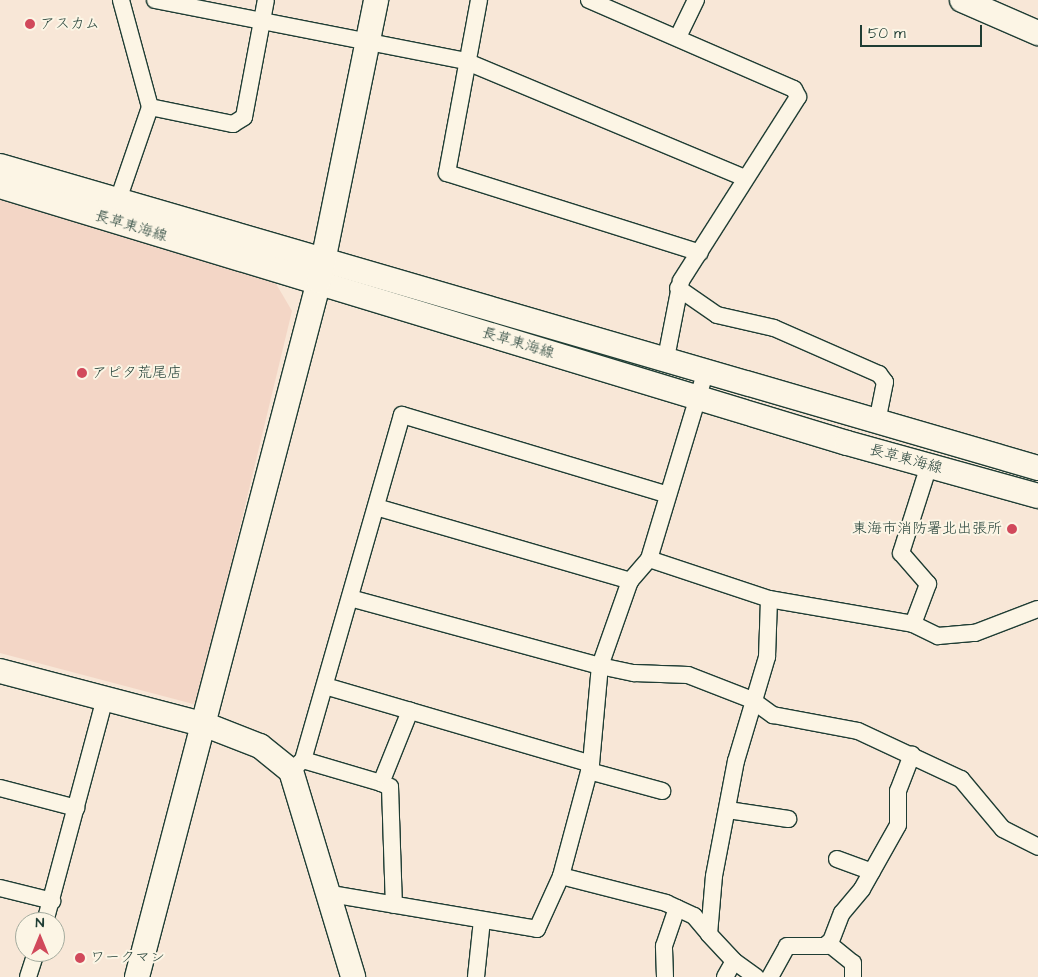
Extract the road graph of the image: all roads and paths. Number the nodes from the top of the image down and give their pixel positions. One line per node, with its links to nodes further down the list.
1 (121, 0): 14 (street)
2 (155, 0): 9 (street)
3 (266, 0): 9 (street)
4 (376, 0): 12 (main road)
5 (479, 0): 13 (street)
6 (589, 0): 11 (street)
7 (696, 0): 11 (street)
8 (962, 0): 10 (main road)
9 (263, 22): 12 (street); 14 (street)
10 (1038, 33)
11 (678, 37): 16 (street)
12 (367, 44): 13 (street); 20 (main road)
13 (465, 61): 16 (street); 19 (street)
14 (150, 107): 18 (street)
15 (0, 166): 18 (main road, 長草東海線)
16 (745, 178): 19 (street)
17 (0, 186): 20 (main road, 長草東海線)
18 (117, 203): 20 (main road, 長草東海線)
19 (700, 253): 21 (street)
20 (321, 271): 22 (main road, 長草東海線); 24 (main road, 長草東海線); 43 (main road)
21 (678, 288): 22 (street); 25 (street)
22 (666, 358): 23 (main road, 長草東海線)
23 (706, 370): 24 (street); 25 (main road, 長草東海線)
24 (699, 396): 26 (main road, 長草東海線); 28 (street)
25 (878, 422): 27 (main road, 長草東海線)
26 (929, 465): 29 (main road, 長草東海線); 36 (street)
27 (1038, 468)
28 (666, 494): 30 (street); 31 (street)
29 (1038, 496)
30 (376, 507): 32 (street); 33 (street)
31 (648, 559): 32 (street); 34 (street)
32 (630, 581): 37 (street)
33 (350, 598): 37 (street); 39 (street)
34 (769, 599): 36 (street); 41 (street)
35 (1038, 609): 36 (street)
36 (913, 624)
37 (600, 666): 41 (street); 46 (street)
38 (0, 671): 40 (main road)
39 (325, 686): 42 (street); 45 (street)
40 (105, 698): 43 (main road); 50 (street)
41 (752, 700): 44 (street); 51 (street)
42 (410, 711): 46 (street); 47 (street)
43 (206, 725): 45 (main road); 69 (main road)
44 (912, 755): 53 (street); 55 (street)
45 (297, 766): 47 (street); 58 (main road)
46 (590, 768): 49 (street); 56 (street)
47 (381, 783): 60 (street)
48 (0, 788): 50 (street)
49 (662, 791)
50 (76, 808): 59 (street)
51 (728, 810): 52 (street); 64 (street)
52 (788, 819)
53 (1038, 847)
54 (837, 860): 55 (street)
55 (872, 872): 65 (street)
56 (561, 876): 61 (street); 63 (street)
57 (0, 888): 59 (street)
58 (331, 894): 60 (street); 70 (main road)
59 (52, 901): 62 (street)
60 (394, 905): 63 (street)
61 (677, 908): 64 (street); 72 (street)
62 (48, 912)
63 (482, 920): 71 (street)
64 (709, 934): 66 (street)
65 (828, 943): 75 (street); 76 (street)
66 (734, 961): 73 (street); 74 (street)
67 (33, 962): 68 (street)
68 (28, 977)
69 (137, 977)
70 (353, 977)
71 (476, 977)
72 (665, 977)
73 (725, 977)
74 (756, 977)
75 (770, 977)
76 (853, 977)

